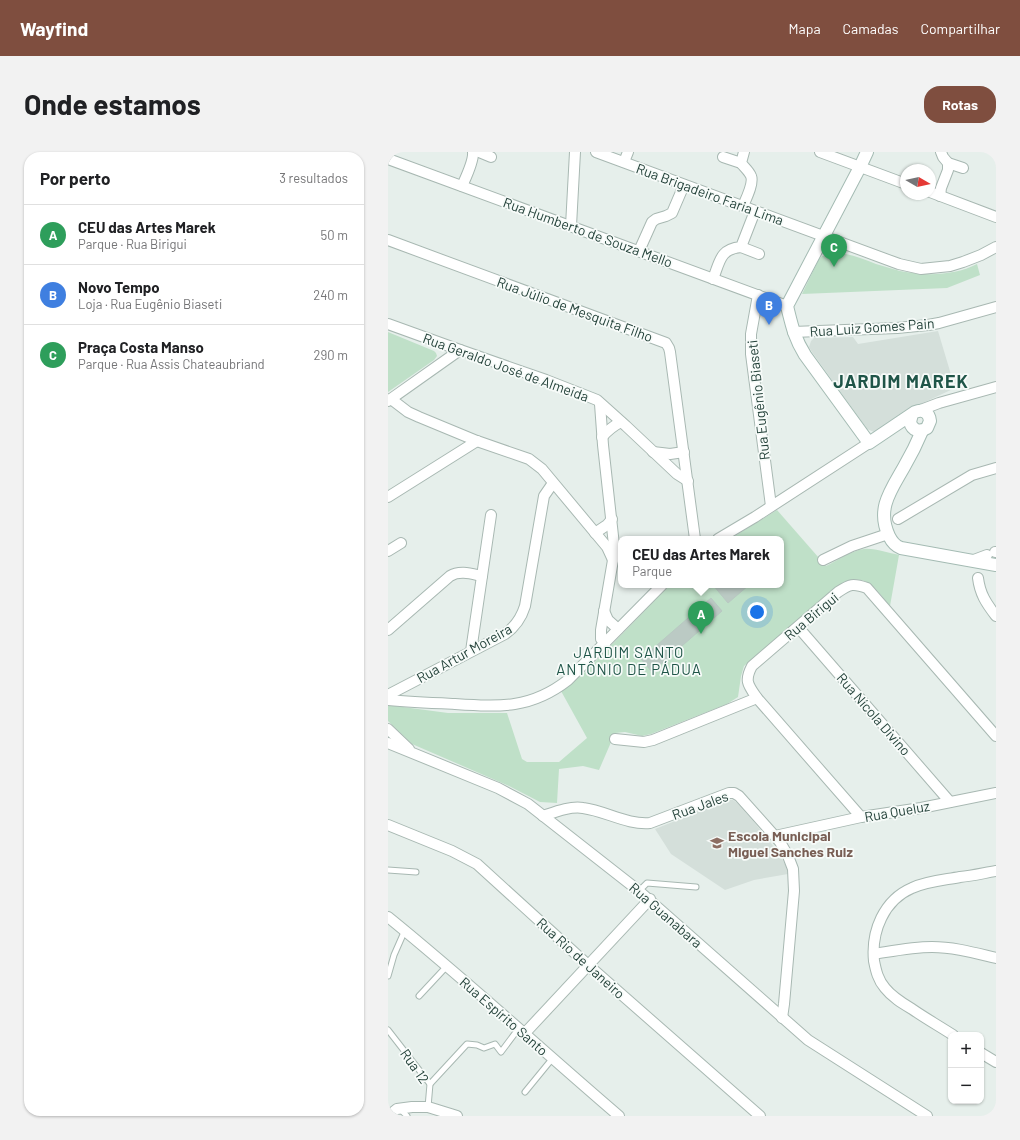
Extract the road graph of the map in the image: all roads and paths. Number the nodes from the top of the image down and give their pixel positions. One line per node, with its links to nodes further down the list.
1 (473, 152): 20 (street)
2 (479, 152): 10 (street)
3 (574, 152): 26 (street)
4 (596, 152): 13 (street, Rua Brigadeiro Faria Lima)
5 (628, 152): 13 (street)
6 (744, 152): 14 (street)
7 (820, 152): 16 (street)
8 (867, 152): 16 (street)
9 (941, 152): 15 (street)
10 (491, 157)
11 (723, 157): 14 (street)
12 (388, 159): 20 (street, Rua Humberto de Souza Mello)
13 (624, 162): 19 (street, Rua Brigadeiro Faria Lima)
14 (741, 163): 23 (street)
15 (948, 163): 17 (street); 22 (street)
16 (860, 167): 18 (street); 27 (street)
17 (963, 168)
18 (900, 182)
19 (684, 184): 23 (street, Rua Brigadeiro Faria Lima); 31 (street)
20 (462, 186): 26 (street, Rua Humberto de Souza Mello)
21 (936, 194): 22 (street)
22 (940, 196): 25 (street)
23 (743, 206): 24 (street, Rua Brigadeiro Faria Lima)
24 (755, 211): 27 (street, Rua Brigadeiro Faria Lima); 29 (street)
25 (996, 217)
26 (571, 226): 31 (street, Rua Humberto de Souza Mello)
27 (824, 236): 30 (street, Rua Brigadeiro Faria Lima); 35 (street)
28 (388, 240): 51 (street, Rua Júlio de Mesquita Filho)
29 (741, 247): 32 (street); 33 (street)
30 (996, 247)
31 (639, 251): 33 (street, Rua Humberto de Souza Mello)
32 (759, 254)
33 (713, 279): 34 (street, Rua Humberto de Souza Mello)
34 (758, 295): 35 (street, Rua Humberto de Souza Mello); 56 (street, Rua Eugênio Biaseti)
35 (787, 306): 38 (street)
36 (996, 306): 38 (street, Rua Luiz Gomes Pain)
37 (388, 324): 39 (street, Rua Geraldo José de Almeida)
38 (794, 332): 49 (street)
39 (460, 350): 41 (street); 43 (street, Rua Geraldo José de Almeida)
40 (996, 387): 42 (street)
41 (389, 400): 48 (street)
42 (940, 403): 44 (street); 46 (street)
43 (600, 404): 45 (street, Rua Geraldo José de Almeida); 47 (street)
44 (930, 421): 46 (street)
45 (621, 422): 47 (street); 50 (street, Rua Geraldo José de Almeida)
46 (916, 422): 49 (street); 61 (street)
47 (602, 437): 58 (street)
48 (477, 441): 54 (street); 55 (street)
49 (869, 443): 56 (street)
50 (653, 452): 51 (street); 53 (street, Rua Geraldo José de Almeida)
51 (684, 452): 53 (street, Rua Júlio de Mesquita Filho)
52 (996, 468): 59 (street)
53 (688, 481): 62 (street, Rua Júlio de Mesquita Filho)
54 (552, 483): 60 (street); 80 (street, Rua Artur Moreira)
55 (388, 497)
56 (771, 506): 63 (street)
57 (491, 515): 71 (street)
58 (612, 519): 60 (street); 67 (street)
59 (898, 519)
60 (595, 533): 67 (street)
61 (888, 534): 68 (street); 69 (street)
62 (695, 536)
63 (723, 536)
64 (401, 543): 65 (street)
65 (388, 551)
66 (993, 553): 69 (street)
67 (613, 560): 74 (street)
68 (823, 560)
69 (971, 561): 70 (street)
70 (996, 565)
71 (482, 576): 78 (street); 80 (street)
72 (978, 578): 75 (street)
73 (659, 588): 77 (street)
74 (604, 611): 77 (street); 79 (street)
75 (996, 616)
76 (798, 627): 82 (street, Rua Birigui); 85 (street, Rua Birigui); 90 (street, Rua Nícola Divino)
77 (618, 629): 79 (street)
78 (388, 630)
79 (605, 644): 83 (street)
80 (471, 651): 81 (street, Rua Artur Moreira)
81 (388, 695)
82 (757, 698): 86 (street); 92 (street, Rua Birigui)
83 (388, 700)
84 (388, 729): 88 (street)
85 (996, 736)
86 (616, 739)
87 (388, 743): 88 (street, Rua Guanabara)
88 (412, 752): 91 (street, Rua Guanabara)
89 (996, 793): 90 (street, Rua Queluz)
90 (950, 802): 92 (street, Rua Queluz)
91 (543, 816): 94 (street, Rua Jales); 99 (street, Rua Guanabara)
92 (861, 817): 94 (street, Rua Queluz)
93 (388, 825): 105 (street, Rua Rio de Janeiro)
94 (775, 836): 109 (street, Rua Jales)
95 (388, 870): 97 (lane)
96 (996, 871): 103 (street)
97 (416, 872)
98 (696, 887): 99 (lane)
99 (639, 891): 100 (street, Rua Guanabara)
100 (650, 899): 105 (street); 109 (street, Rua Guanabara)
101 (388, 916): 102 (street, Rua Espírito Santo)
102 (405, 930): 106 (street, Rua Espírito Santo); 107 (lane)
103 (874, 954): 104 (street); 112 (street)
104 (996, 958)
105 (588, 965): 111 (street); 123 (street, Rua Rio de Janeiro)
106 (447, 966): 108 (lane); 111 (street, Rua Espírito Santo)
107 (388, 976)
108 (419, 996)
109 (782, 1018): 124 (street, Rua Guanabara)
110 (388, 1030): 116 (lane, Rua 12)
111 (522, 1031): 114 (street, Rua Espírito Santo); 116 (lane)
112 (948, 1032)
113 (984, 1055): 115 (street)
114 (552, 1059): 117 (lane); 122 (street, Rua Espírito Santo)
115 (996, 1062)
116 (430, 1084): 118 (lane, Rua 12)
117 (525, 1092)
118 (428, 1107): 119 (street); 121 (street)
119 (404, 1112): 120 (street)
120 (388, 1116)
121 (457, 1116)
122 (619, 1116)
123 (760, 1116)
124 (927, 1116)

